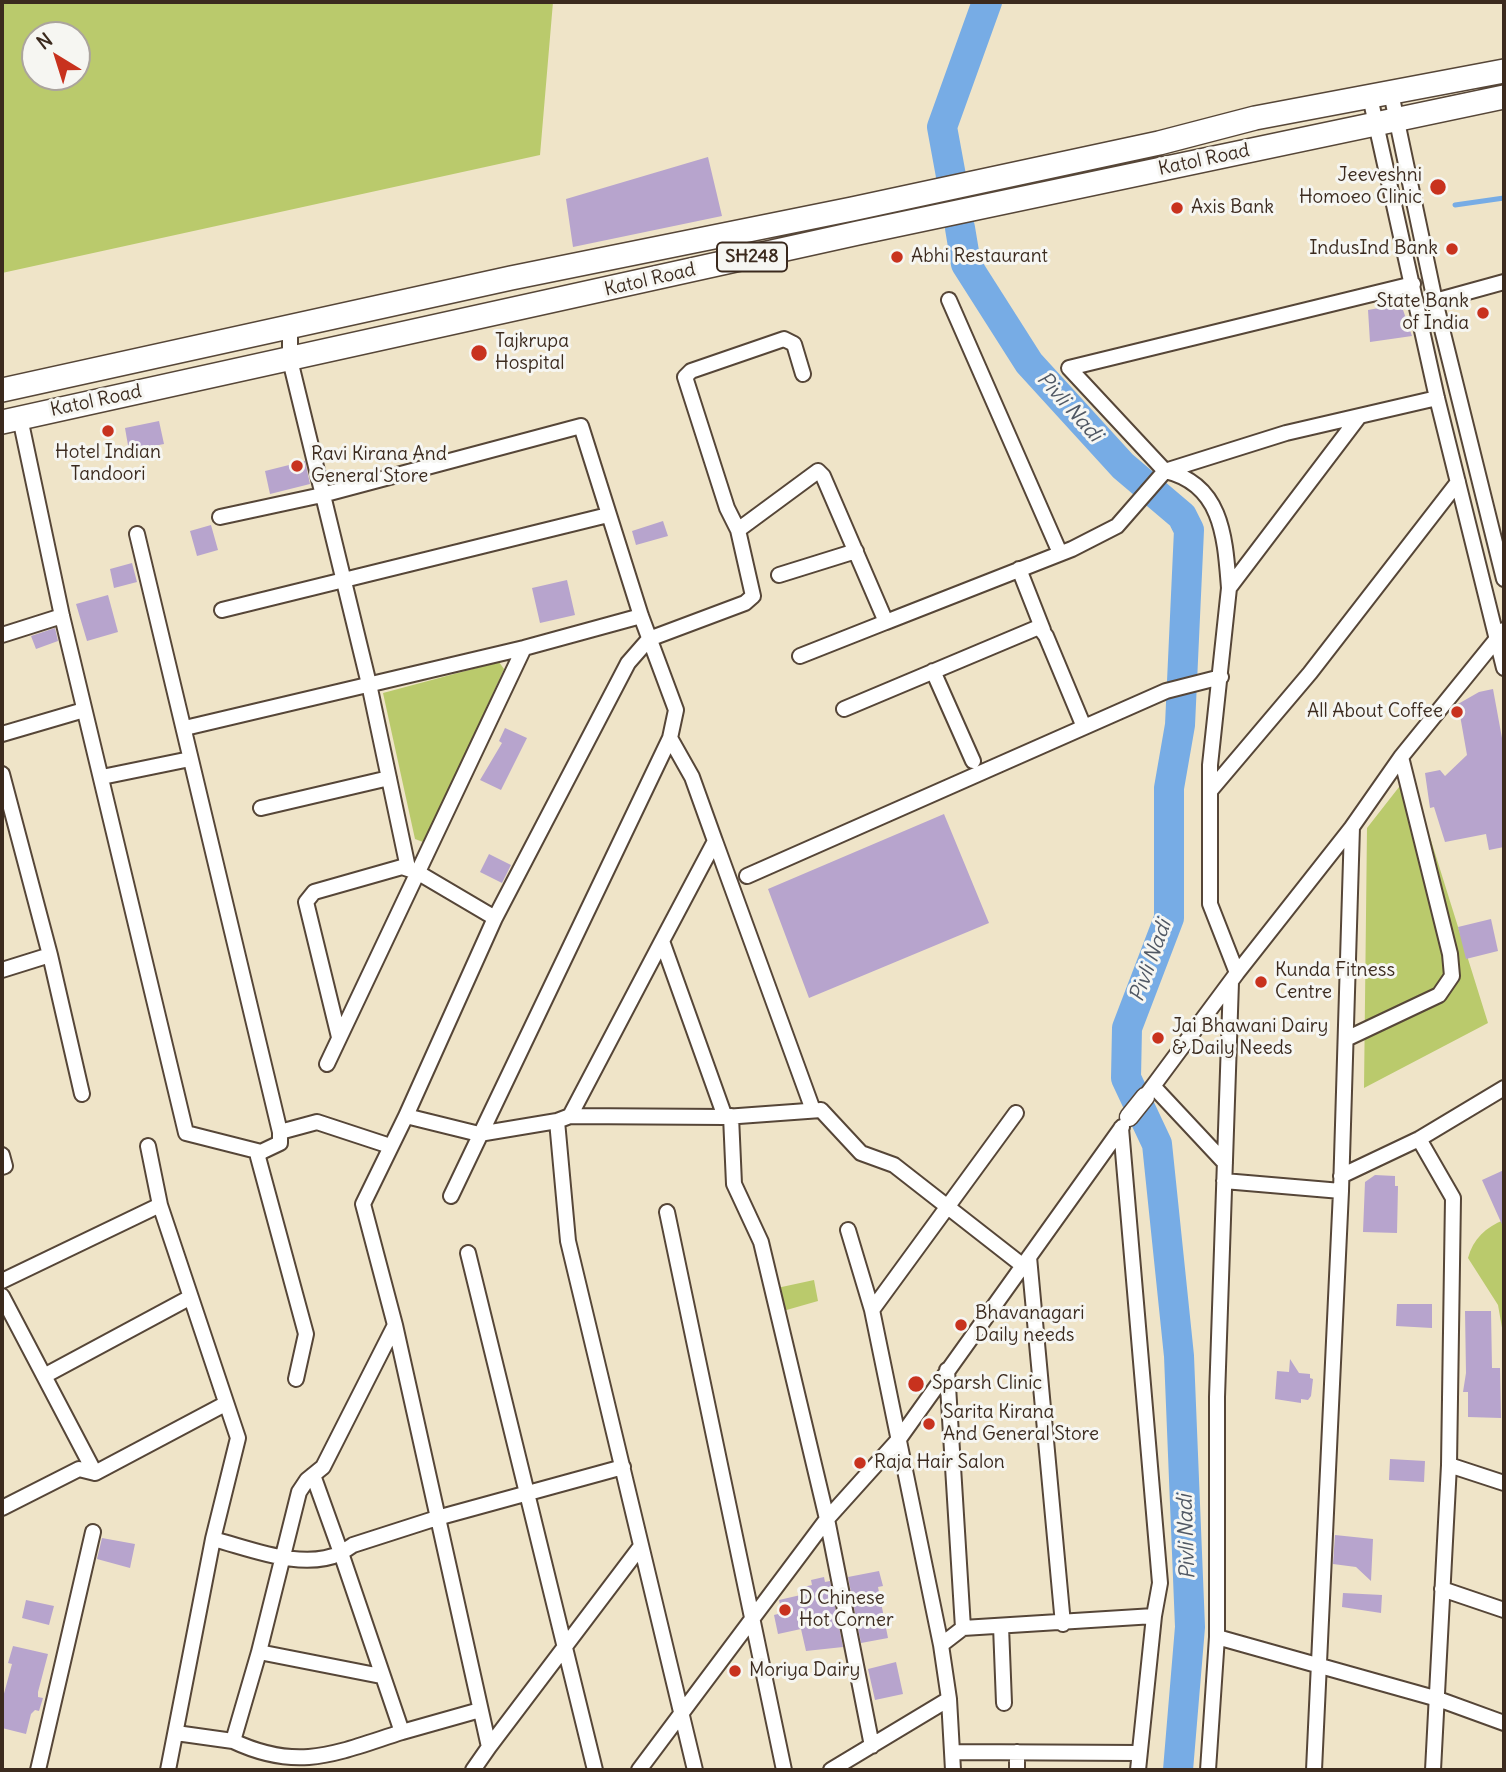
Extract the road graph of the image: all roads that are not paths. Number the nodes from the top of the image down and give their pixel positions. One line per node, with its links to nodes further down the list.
1 (1504, 71): 2 (main road, Katol Road / SH248)
2 (1380, 95): 4 (street); 4 (street); 5 (main road, Katol Road / SH248)
3 (1504, 97): 4 (main road, Katol Road / SH248)
4 (1387, 121): 6 (main road, Katol Road / SH248); 8 (street); 10 (street)
5 (852, 209): 6 (main road); 11 (main road, Katol Road / SH248)
6 (858, 233): 12 (main road, Katol Road / SH248)
7 (1504, 282): 10 (street)
8 (1413, 284): 15 (street); 18 (street)
9 (949, 300): 26 (street)
10 (1435, 301): 29 (street)
11 (290, 327): 12 (street); 14 (main road, Katol Road / SH248)
12 (290, 360): 17 (main road, Katol Road / SH248); 20 (street)
13 (803, 374): 23 (street)
14 (2, 390)
15 (1437, 398): 16 (street); 19 (street)
16 (1358, 418): 18 (street); 31 (street)
17 (11, 420): 33 (street)
18 (1161, 476): 26 (street); 31 (street)
19 (1458, 482): 37 (street); 58 (street)
20 (322, 495): 21 (street); 22 (street); 30 (street)
21 (608, 514): 30 (street); 34 (street)
22 (220, 517)
23 (738, 530): 25 (street); 39 (street)
24 (137, 534): 49 (street)
25 (856, 551): 28 (street); 35 (street)
26 (1060, 553): 27 (street)
27 (1018, 569): 35 (street); 36 (street)
28 (779, 575)
29 (1504, 579)
30 (344, 581): 32 (street); 45 (street)
31 (1229, 588): 44 (street)
32 (222, 611)
33 (62, 615): 38 (street); 47 (street)
34 (641, 616): 39 (street); 40 (street)
35 (886, 622): 41 (street)
36 (1043, 630): 43 (street); 48 (street)
37 (1501, 634): 42 (street); 52 (street)
38 (2, 635)
39 (649, 639): 51 (street); 64 (street)
40 (524, 648): 45 (street); 62 (street)
41 (800, 656)
42 (1504, 668)
43 (933, 671): 46 (street); 54 (street)
44 (1221, 677): 48 (street); 58 (street)
45 (369, 684): 49 (street); 57 (street)
46 (844, 709)
47 (84, 710): 50 (street); 56 (street)
48 (1084, 727): 63 (street)
49 (185, 728): 53 (street)
50 (2, 734)
51 (670, 738): 61 (street); 82 (street)
52 (1401, 757): 60 (street); 70 (street)
53 (190, 759): 56 (street); 81 (street)
54 (973, 761)
55 (2, 774): 66 (street)
56 (102, 777): 86 (street)
57 (389, 778): 59 (street); 62 (street)
58 (1210, 791): 68 (street)
59 (261, 808)
60 (1352, 827): 68 (street); 70 (street)
61 (715, 841): 65 (street); 75 (street)
62 (412, 870): 64 (street); 69 (street); 69 (street)
63 (747, 876)
64 (495, 918): 77 (street)
65 (662, 941): 78 (street); 79 (street)
66 (50, 955): 67 (street); 74 (street)
67 (2, 970)
68 (1234, 978): 73 (street); 88 (street)
69 (339, 1037): 71 (street)
70 (1346, 1039): 91 (street)
71 (327, 1064)
72 (1504, 1088): 83 (street)
73 (1149, 1092): 80 (street); 88 (street)
74 (82, 1094)
75 (813, 1110): 78 (street); 94 (street)
76 (1016, 1113): 94 (street)
77 (406, 1115): 82 (street); 85 (street)
78 (728, 1117): 79 (street); 117 (street)
79 (564, 1119): 82 (street); 110 (street)
80 (1125, 1123): 98 (street); 125 (street)
81 (280, 1132): 85 (street); 86 (street)
82 (479, 1134): 92 (street)
83 (1419, 1139): 91 (street); 109 (street)
84 (148, 1146): 93 (street)
85 (390, 1146): 103 (street)
86 (261, 1152): 106 (street)
87 (2, 1154): 89 (street)
88 (1225, 1163): 90 (street)
89 (2, 1167)
90 (1224, 1181): 91 (street); 130 (street)
91 (1341, 1184): 134 (street)
92 (450, 1196)
93 (160, 1205): 99 (street); 101 (street)
94 (950, 1206): 98 (street); 102 (street)
95 (667, 1212): 126 (street)
96 (848, 1230): 102 (street)
97 (468, 1253): 114 (street)
98 (1026, 1261): 104 (street); 127 (street)
99 (2, 1281)
100 (2, 1296): 105 (street)
101 (188, 1297): 105 (street); 107 (street)
102 (872, 1310): 108 (street)
103 (395, 1325): 112 (street); 116 (street)
104 (947, 1370): 108 (street); 129 (street)
105 (44, 1376): 111 (street)
106 (296, 1379)
107 (225, 1404): 111 (street); 119 (street)
108 (899, 1439): 117 (street); 131 (street)
109 (1449, 1465): 113 (street); 123 (street)
110 (624, 1467): 114 (street); 120 (street)
111 (95, 1473): 115 (street)
112 (313, 1475): 121 (street); 122 (street)
113 (1504, 1483)
114 (527, 1492): 116 (street); 132 (street)
115 (2, 1508)
116 (437, 1518): 121 (street); 139 (street)
117 (827, 1519): 126 (street); 145 (street)
118 (93, 1532): 151 (street)
119 (213, 1539): 122 (street); 142 (street)
120 (641, 1546): 132 (street); 140 (street)
121 (341, 1553): 122 (street); 135 (street)
122 (282, 1556): 133 (street)
123 (1443, 1589): 124 (street); 137 (street)
124 (1504, 1609)
125 (1154, 1616): 127 (street); 149 (street)
126 (754, 1618): 140 (street); 157 (street)
127 (1063, 1624): 128 (street)
128 (1001, 1626): 129 (street); 138 (street)
129 (963, 1628): 131 (street)
130 (1217, 1637): 134 (street); 163 (street)
131 (941, 1644): 136 (street)
132 (565, 1648): 146 (street); 154 (street)
133 (259, 1652): 135 (street); 144 (street)
134 (1320, 1666): 137 (street); 164 (street)
135 (381, 1676): 143 (street)
136 (948, 1699): 145 (street); 147 (street)
137 (1438, 1699): 141 (street); 165 (street)
138 (1004, 1703)
139 (480, 1710): 143 (street); 146 (street)
140 (680, 1715): 155 (street); 156 (street)
141 (1504, 1723)
142 (176, 1732): 144 (street); 152 (street)
143 (402, 1732): 144 (street)
144 (233, 1741)
145 (872, 1746): 150 (street)
146 (489, 1747): 153 (street)
147 (953, 1752): 148 (street); 160 (street)
148 (1017, 1752): 149 (street); 161 (street)
149 (1139, 1753): 162 (street)
150 (858, 1754): 158 (street); 159 (street)
151 (38, 1770)
152 (168, 1770)
153 (473, 1770)
154 (596, 1770)
155 (639, 1770)
156 (695, 1770)
157 (783, 1770)
158 (831, 1770)
159 (858, 1770)
160 (953, 1770)
161 (1017, 1770)
162 (1138, 1770)
163 (1208, 1770)
164 (1314, 1770)
165 (1433, 1770)

